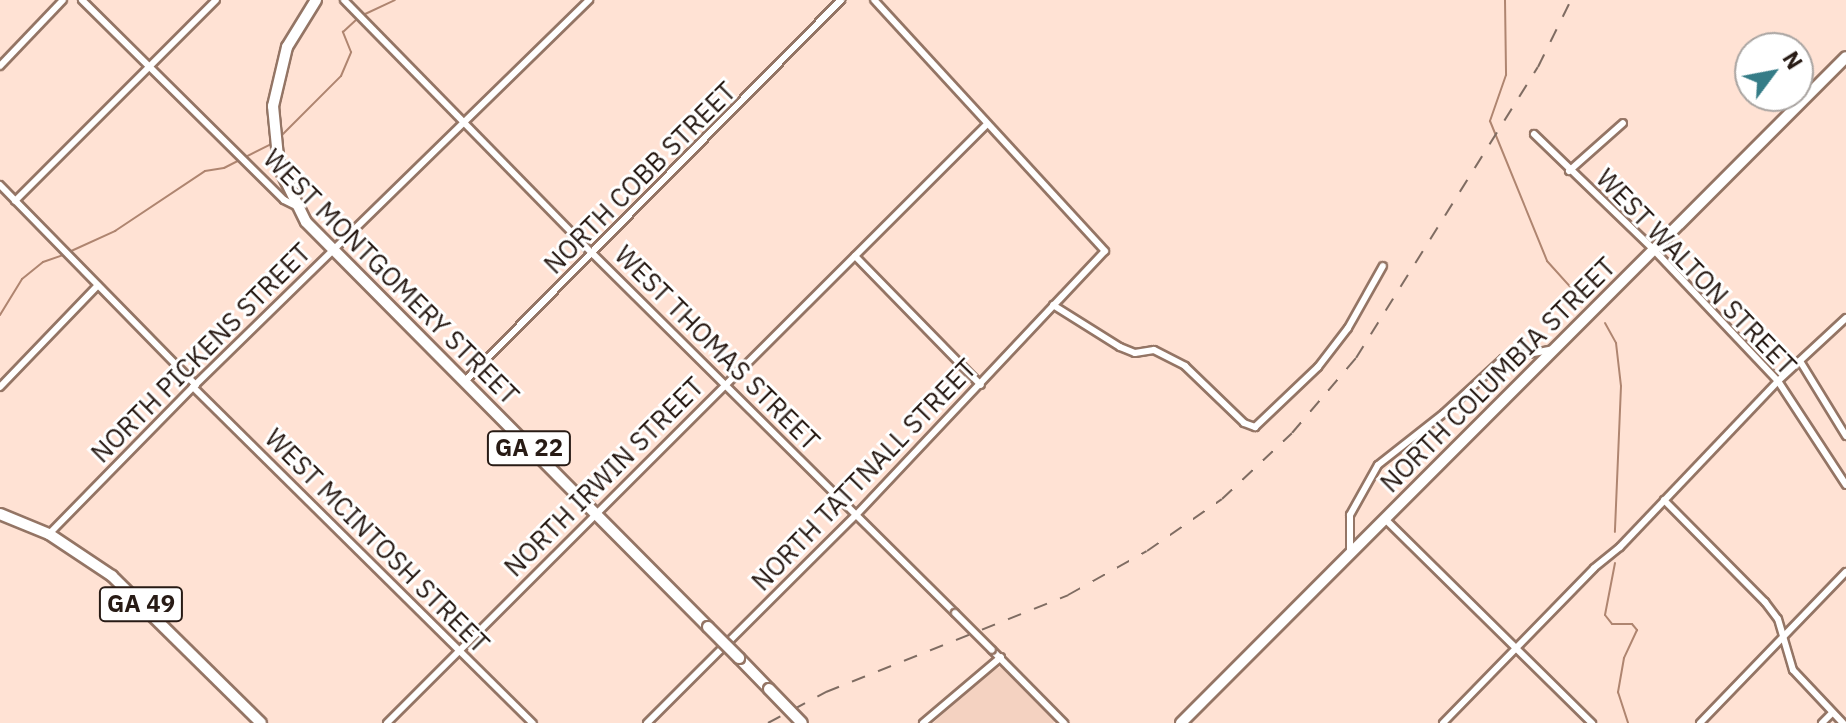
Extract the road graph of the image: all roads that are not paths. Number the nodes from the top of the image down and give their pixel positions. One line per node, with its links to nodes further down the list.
1 (63, 0): 10 (street)
2 (82, 0): 11 (street, WEST MONTGOMERY STREET)
3 (216, 0): 11 (street)
4 (316, 0): 19 (main road, GA 22)
5 (344, 0): 12 (street, WEST THOMAS STREET)
6 (589, 0): 12 (street, NORTH PICKENS STREET)
7 (841, 0): 22 (street, NORTH COBB STREET)
8 (874, 0): 14 (street)
9 (1846, 57): 20 (main road, NORTH COLUMBIA STREET)
10 (0, 66)
11 (149, 67): 18 (street); 19 (street, WEST MONTGOMERY STREET)
12 (465, 122): 21 (street, NORTH PICKENS STREET); 22 (street, WEST THOMAS STREET)
13 (1623, 123): 16 (street)
14 (986, 125): 23 (street, NORTH IRWIN STREET); 26 (street, NORTH TATTNALL STREET)
15 (1534, 134): 16 (street, WEST WALTON STREET)
16 (1569, 171): 20 (street, WEST WALTON STREET)
17 (0, 185): 18 (street, WEST MCINTOSH STREET)
18 (15, 201): 25 (street, WEST MCINTOSH STREET)
19 (296, 206): 21 (main road, WEST MONTGOMERY STREET / GA 22)
20 (1654, 250): 28 (main road, NORTH COLUMBIA STREET); 30 (street, WEST WALTON STREET)
21 (332, 251): 31 (main road, WEST MONTGOMERY STREET / GA 22); 34 (street, NORTH PICKENS STREET)
22 (593, 254): 31 (street, NORTH COBB STREET); 32 (street, WEST THOMAS STREET)
23 (855, 256): 32 (street, NORTH IRWIN STREET); 33 (street)
24 (1383, 266): 26 (street)
25 (98, 285): 34 (street, WEST MCINTOSH STREET); 35 (street)
26 (1053, 305): 33 (street, NORTH TATTNALL STREET)
27 (1846, 318): 29 (street)
28 (1556, 349): 42 (main road, NORTH COLUMBIA STREET); 44 (street)
29 (1800, 361): 30 (street); 36 (street, WEST WALTON STREET)
30 (1778, 381): 37 (street, WEST WALTON STREET); 38 (street)
31 (464, 382): 40 (main road, WEST MONTGOMERY STREET / GA 22)
32 (725, 384): 40 (street, NORTH IRWIN STREET); 41 (street, WEST THOMAS STREET)
33 (981, 385): 41 (street, NORTH TATTNALL STREET)
34 (194, 386): 43 (street, NORTH PICKENS STREET); 48 (street, WEST MCINTOSH STREET)
35 (0, 387)
36 (1846, 436)
37 (1846, 485)
38 (1664, 500): 46 (street); 47 (street)
39 (0, 514): 43 (main road, GA 49)
40 (595, 514): 48 (street, NORTH IRWIN STREET); 55 (main road, WEST MONTGOMERY STREET / GA 22, bridge)
41 (857, 514): 49 (street, WEST THOMAS STREET, bridge); 54 (street, NORTH TATTNALL STREET)
42 (1385, 519): 44 (main road, NORTH COLUMBIA STREET); 47 (street)
43 (49, 534): 51 (main road, GA 49)
44 (1350, 554): 58 (main road, NORTH COLUMBIA STREET)
45 (1846, 572): 46 (street)
46 (1784, 638): 50 (street); 61 (street)
47 (1517, 648): 59 (street); 60 (street)
48 (459, 650): 52 (street, NORTH IRWIN STREET); 53 (street, WEST MCINTOSH STREET)
49 (1001, 657): 56 (street); 57 (street, WEST THOMAS STREET)
50 (1832, 713): 62 (street); 63 (street)
51 (261, 723)
52 (387, 723)
53 (533, 723)
54 (647, 723)
55 (802, 723)
56 (923, 723)
57 (1064, 723)
58 (1181, 723)
59 (1443, 723)
60 (1592, 723)
61 (1700, 723)
62 (1822, 723)
63 (1843, 723)

